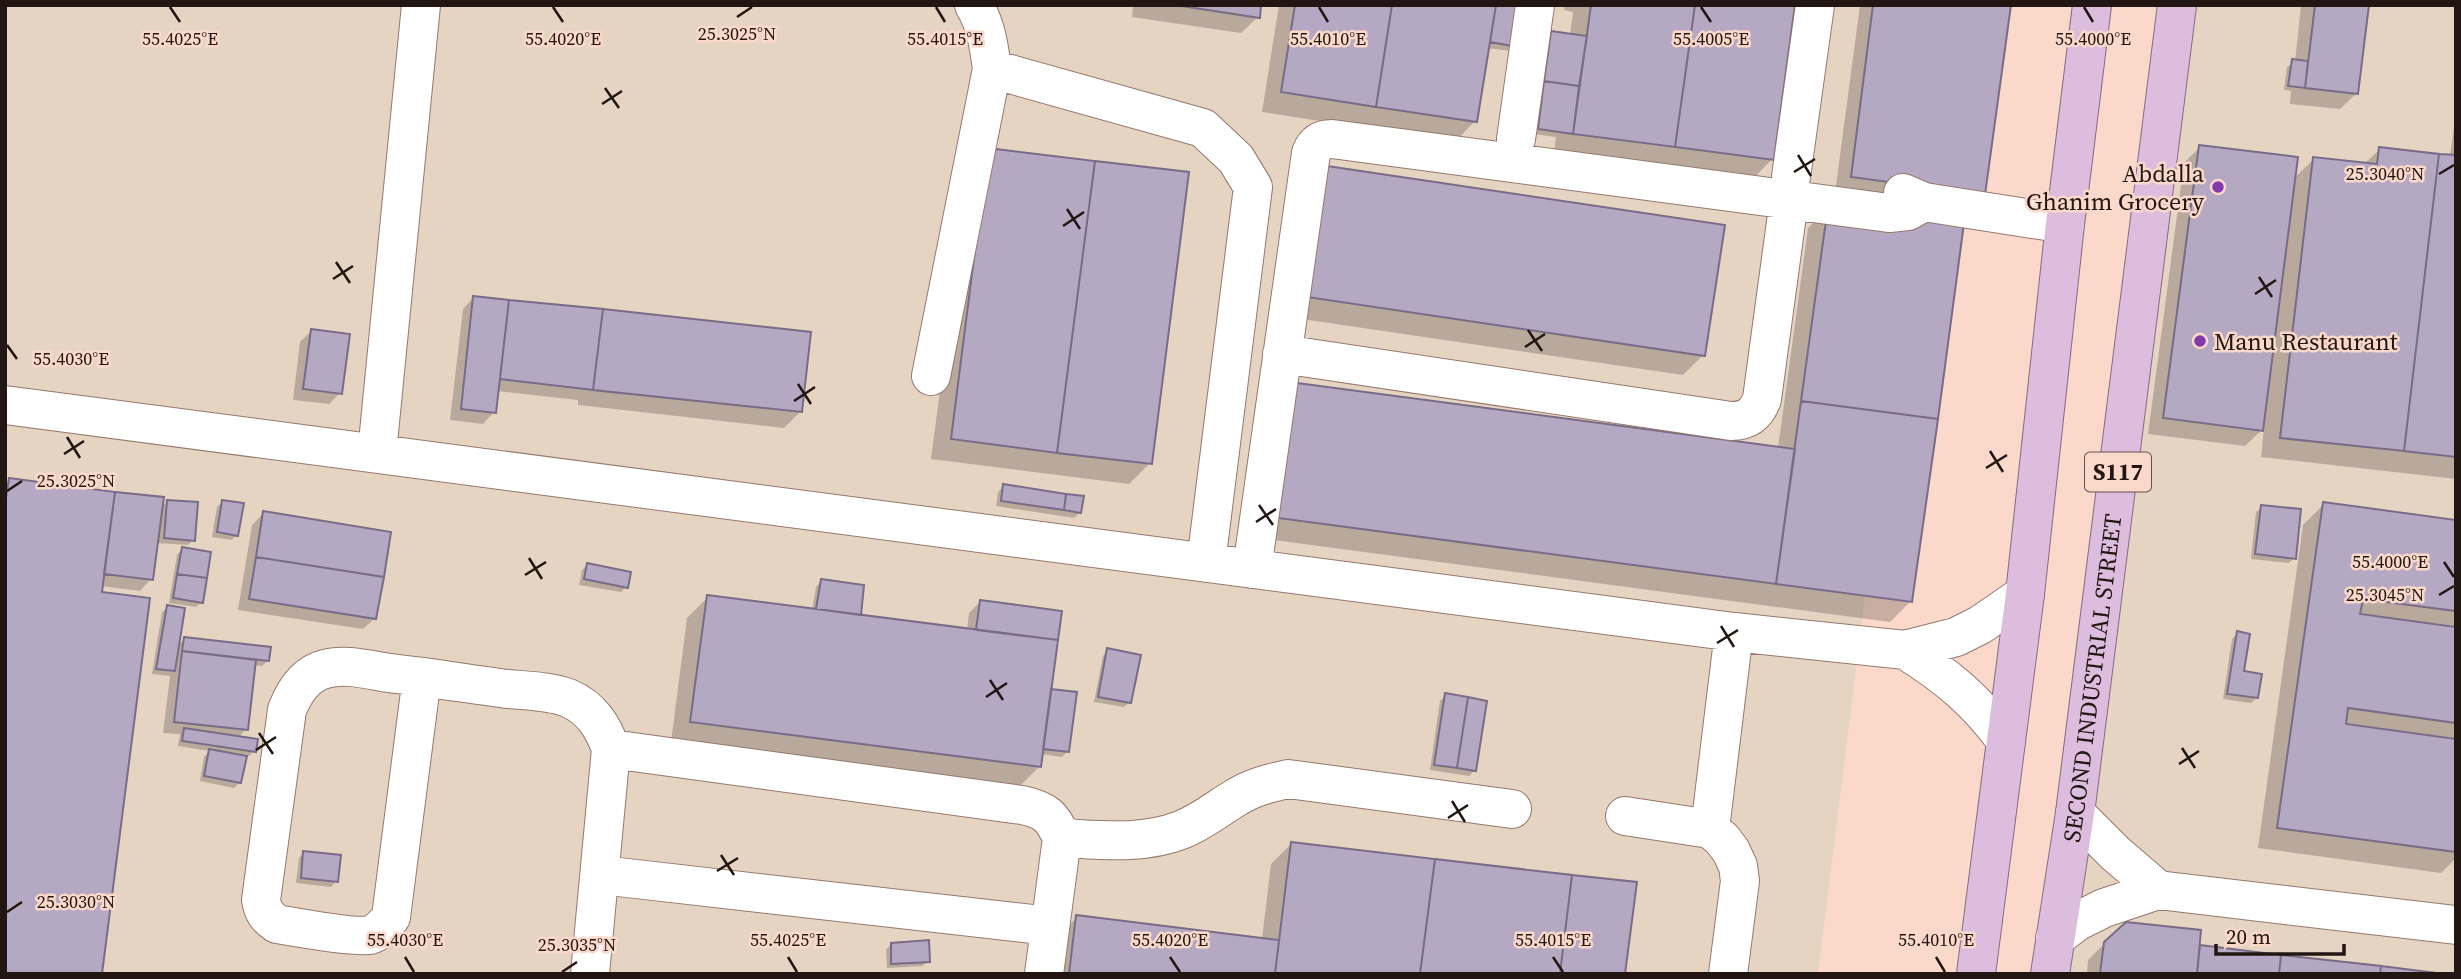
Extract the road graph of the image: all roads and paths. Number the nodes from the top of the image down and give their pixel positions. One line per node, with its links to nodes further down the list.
1 (421, 5): 15 (street)
2 (974, 5): 7 (street)
3 (1535, 5): 9 (street)
4 (1815, 5): 10 (street)
5 (2092, 5): 11 (main road)
6 (2176, 5): 25 (main road, SECOND INDUSTRIAL STREET / S117)
7 (992, 69): 13 (street); 16 (street)
8 (1332, 114): 9 (street)
9 (1516, 139): 10 (street)
10 (1790, 189): 11 (street); 12 (street); 12 (street)
11 (2065, 224): 18 (main road)
12 (1282, 354): 17 (street)
13 (931, 376)
14 (5, 404): 15 (street)
15 (377, 453): 16 (street)
16 (1206, 563): 17 (street)
17 (1252, 569): 19 (street)
18 (2025, 594): 20 (street); 22 (main road)
19 (1734, 632): 20 (street); 27 (street)
20 (1905, 650): 22 (street)
21 (422, 677): 21 (street); 23 (street)
22 (2006, 741): 37 (main road)
23 (611, 749): 28 (street); 29 (street)
24 (1511, 809): 28 (street)
25 (2075, 813): 30 (street); 33 (main road, SECOND INDUSTRIAL STREET / S117)
26 (1625, 816): 27 (street)
27 (1710, 830): 36 (street)
28 (1062, 838): 32 (street)
29 (601, 875): 32 (street); 34 (street)
30 (2158, 890): 31 (street); 33 (street)
31 (2456, 925)
32 (1050, 926): 35 (street)
33 (2052, 956)
34 (590, 974)
35 (1044, 974)
36 (1728, 974)
37 (1976, 974)

